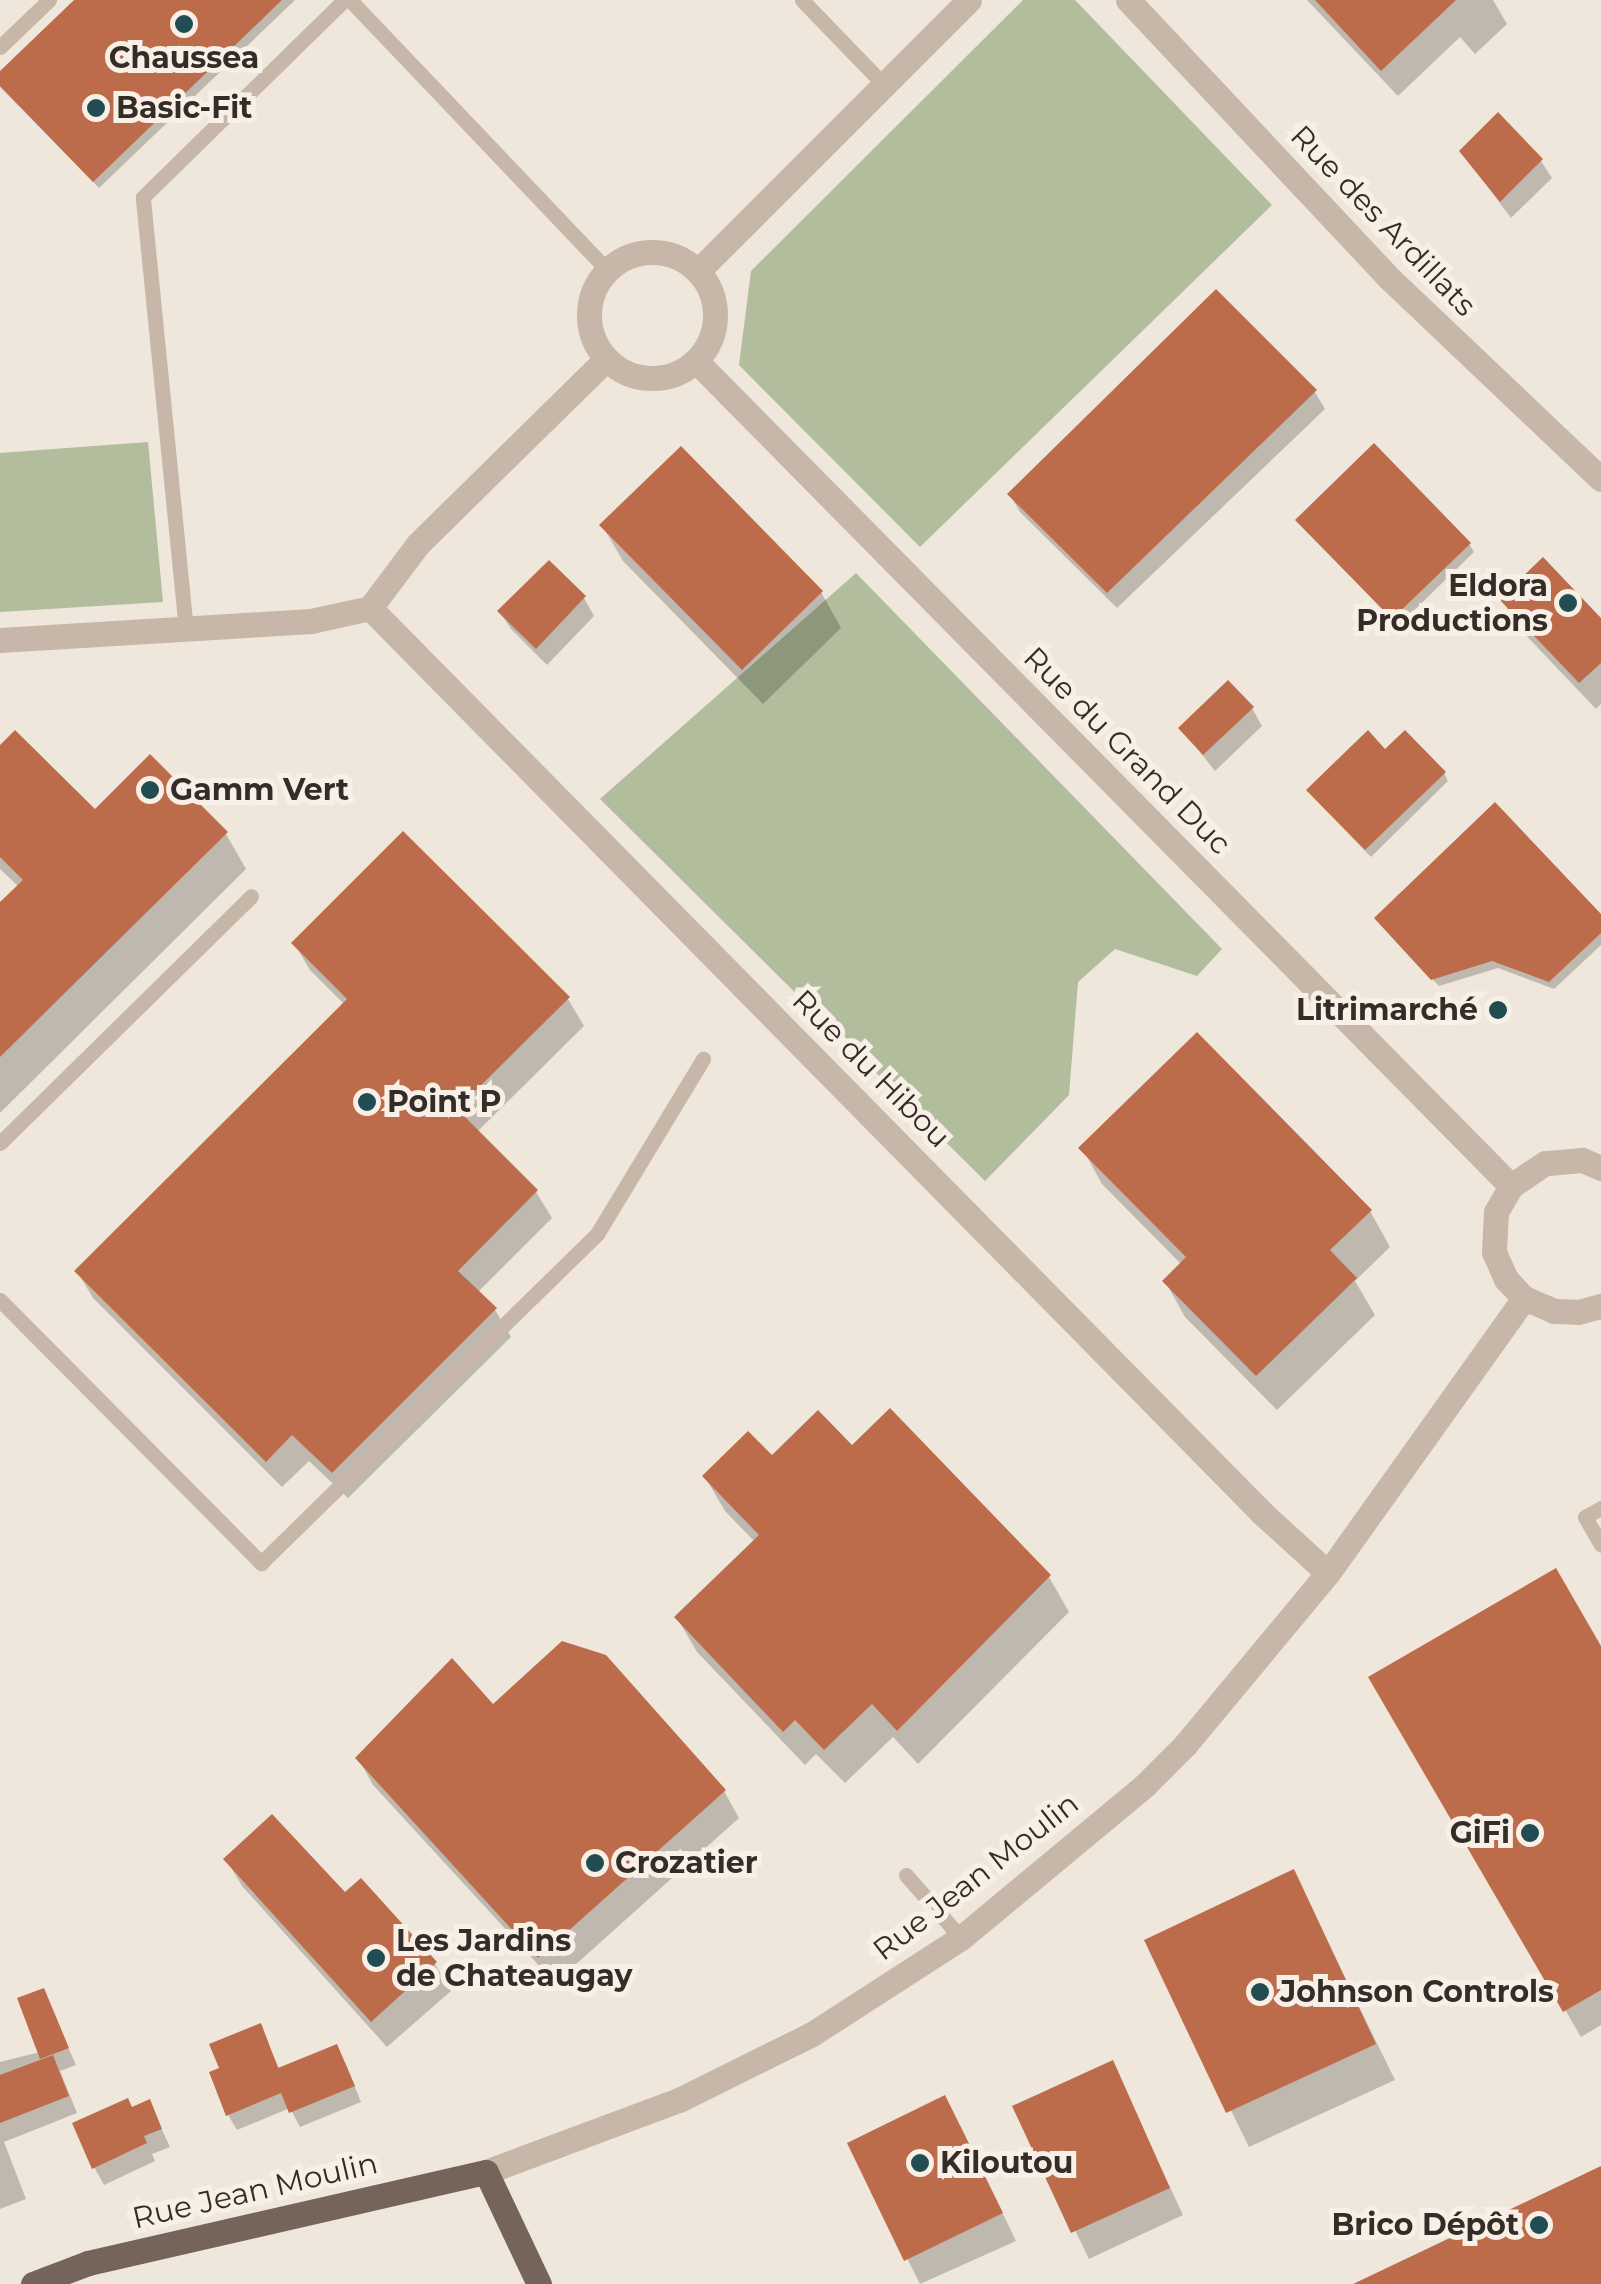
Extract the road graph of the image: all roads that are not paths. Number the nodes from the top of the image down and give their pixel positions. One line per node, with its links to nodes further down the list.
1 (50, 0): 6 (lane)
2 (347, 0): 8 (lane); 14 (lane)
3 (802, 0): 7 (lane)
4 (969, 0): 7 (street)
5 (1128, 0): 12 (street, Rue des Ardillats)
6 (0, 47)
7 (884, 84): 9 (street)
8 (607, 270): 9 (street); 10 (street)
9 (698, 271): 11 (street)
10 (606, 358): 11 (street); 13 (street)
11 (696, 362): 20 (street, Rue du Grand Duc)
12 (1601, 478)
13 (370, 608): 14 (street); 26 (street, Rue du Hibou)
14 (186, 630): 15 (street)
15 (0, 640)
16 (251, 896): 18 (lane)
17 (703, 1058): 22 (lane)
18 (0, 1142)
19 (1601, 1168): 20 (street)
20 (1511, 1186): 21 (street)
21 (1524, 1298): 23 (street); 26 (street, Rue Jean Moulin)
22 (0, 1300)
23 (1601, 1306)
24 (1601, 1508): 25 (lane)
25 (1601, 1545)
26 (1328, 1573): 28 (street, Rue Jean Moulin)
27 (906, 1875): 28 (lane)
28 (960, 1938): 29 (street, Rue Jean Moulin)
29 (486, 2172): 30 (main road, Rue Jean Moulin); 31 (main road)
30 (33, 2284)
31 (539, 2284)

